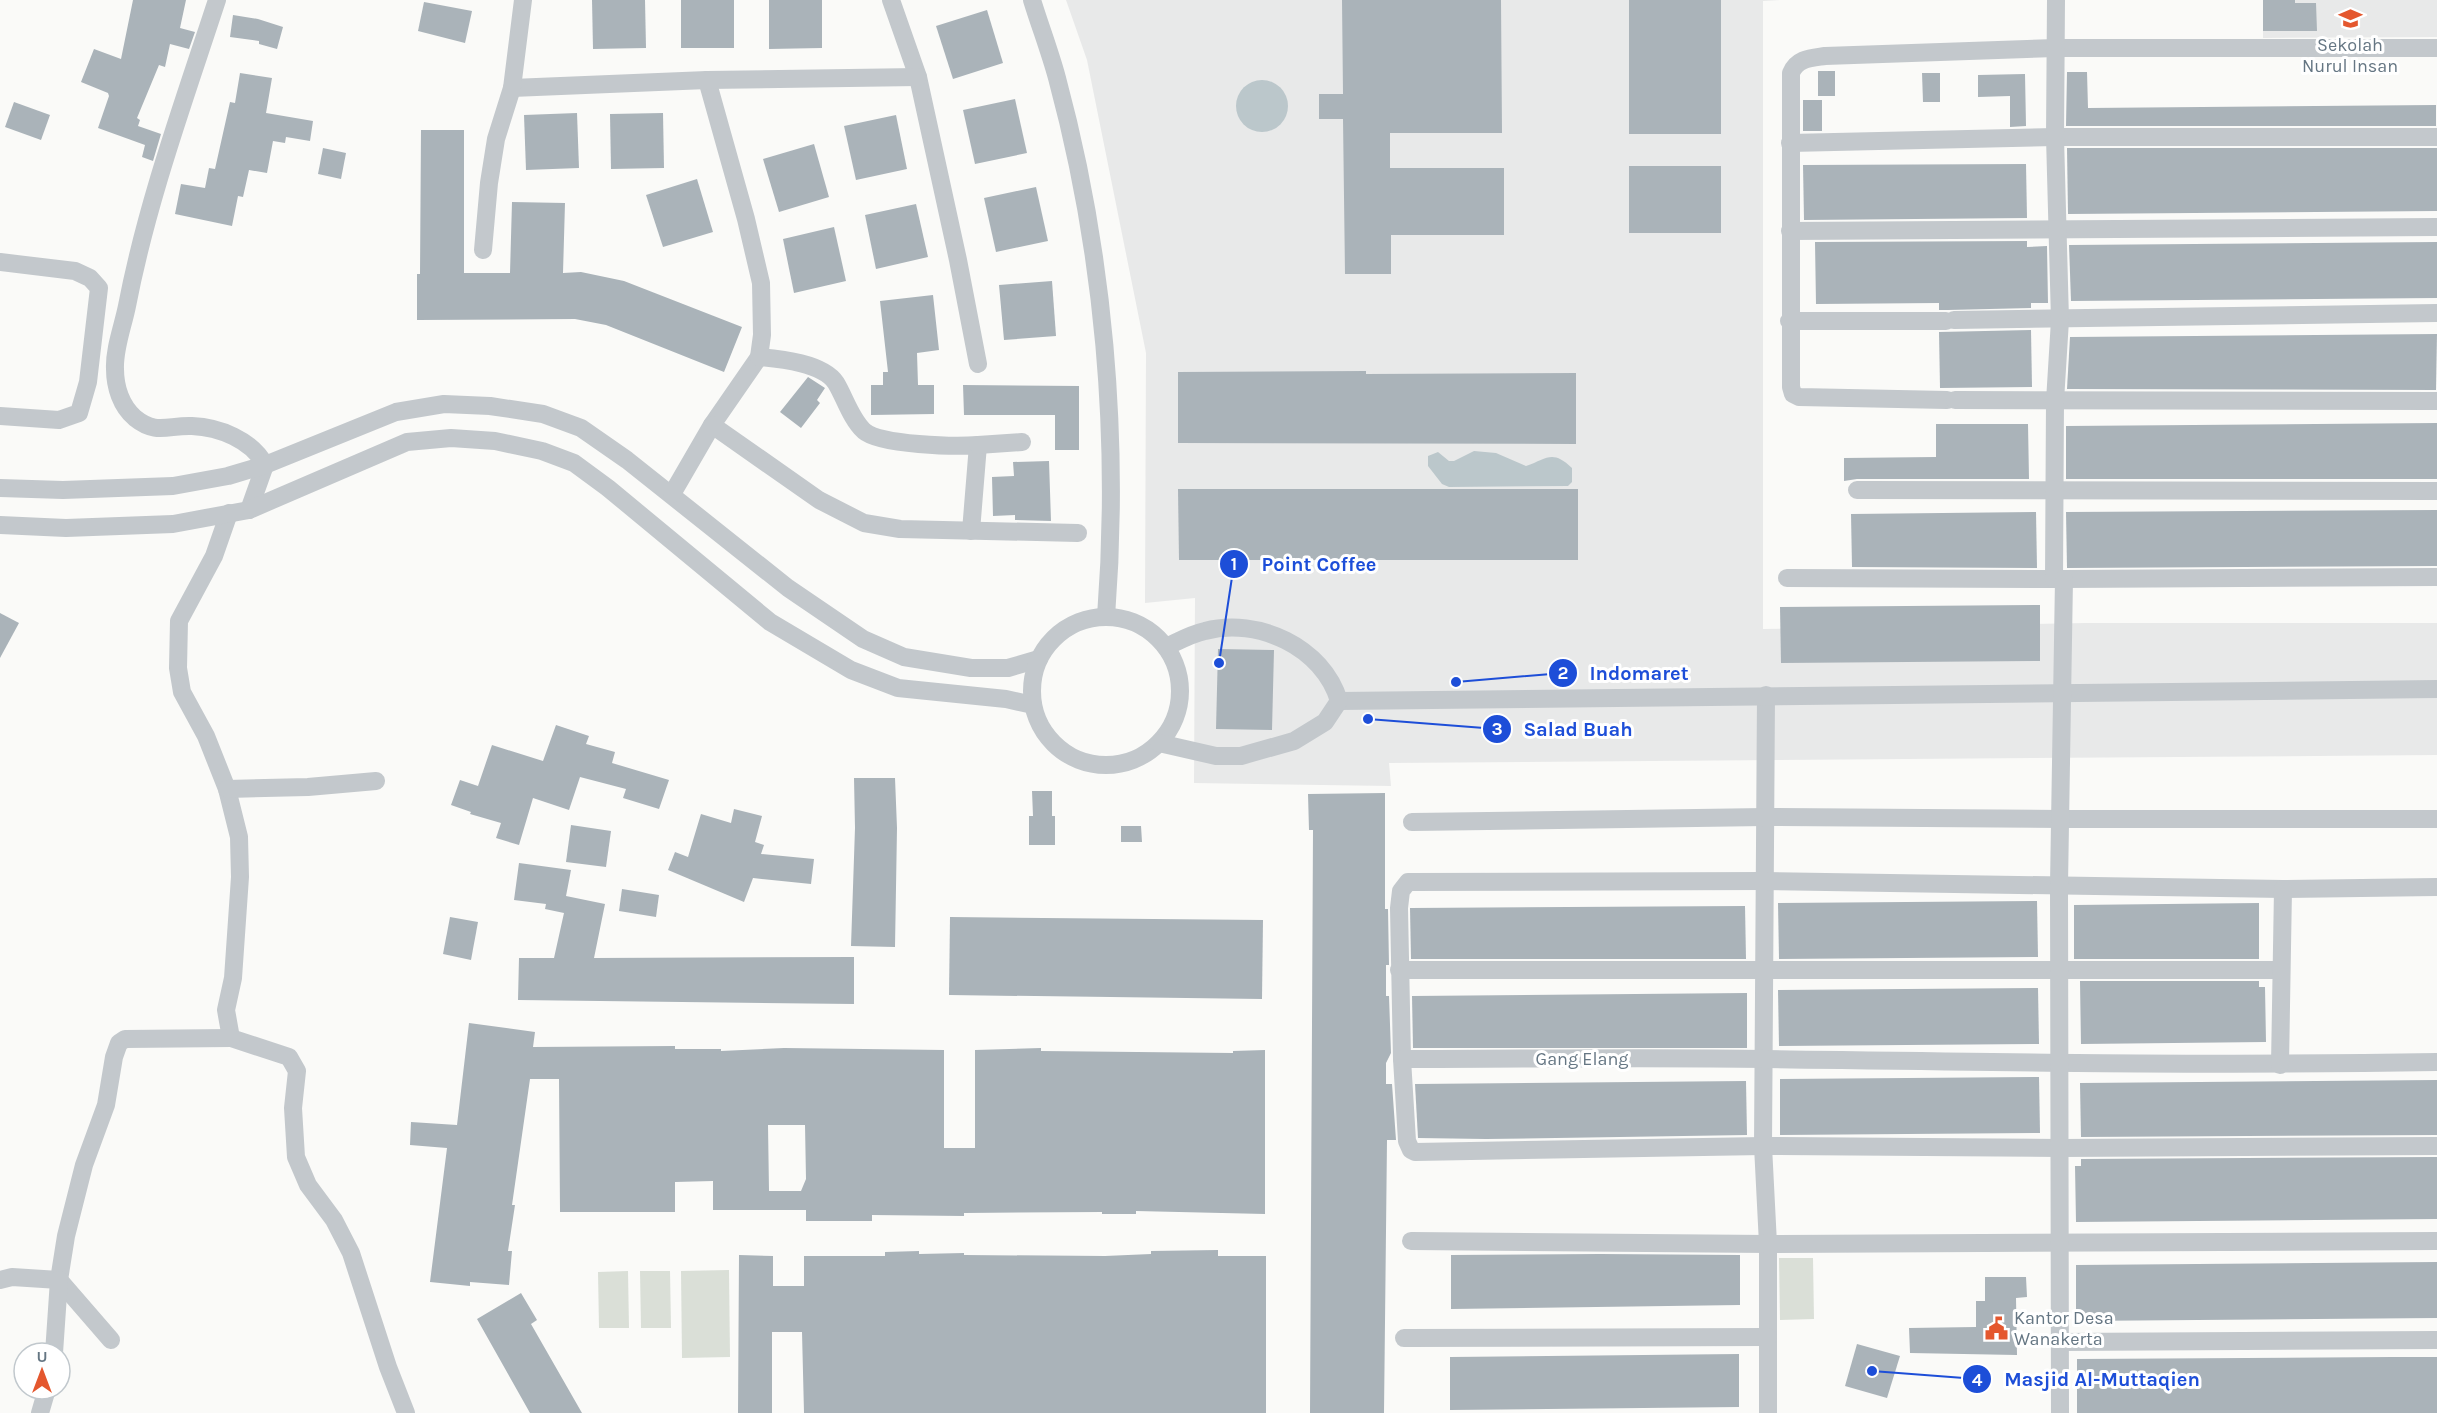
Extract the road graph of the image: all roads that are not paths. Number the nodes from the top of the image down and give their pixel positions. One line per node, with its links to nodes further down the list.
1 (217, 0): 30 (street)
2 (524, 0): 10 (street)
3 (891, 0): 8 (street)
4 (1032, 0): 44 (street)
5 (2056, 0): 6 (street)
6 (2056, 48): 7 (street); 11 (street); 13 (street)
7 (2437, 48)
8 (918, 77): 9 (street); 23 (street)
9 (707, 80): 10 (street); 22 (street)
10 (512, 88): 17 (street)
11 (2055, 137): 12 (street); 13 (street); 15 (street)
12 (2437, 137)
13 (1790, 143): 16 (street)
14 (2437, 227): 15 (street)
15 (2058, 228): 16 (street); 20 (street)
16 (1790, 231): 21 (street)
17 (483, 250)
18 (0, 262): 26 (street)
19 (2437, 313): 20 (street)
20 (2060, 320): 21 (street); 24 (street)
21 (1789, 321): 24 (street)
22 (759, 357): 27 (street); 29 (street)
23 (978, 364)
24 (2055, 401): 25 (street); 33 (street)
25 (2437, 401)
26 (0, 416)
27 (712, 425): 35 (street); 39 (street)
28 (1022, 441): 29 (street)
29 (978, 445): 39 (street)
30 (265, 465): 31 (street); 35 (street); 36 (street)
31 (0, 488)
32 (1857, 490): 33 (street)
33 (2055, 490): 34 (street); 43 (street)
34 (2437, 491)
35 (672, 494): 46 (street)
36 (249, 510): 37 (street); 51 (street)
37 (229, 513): 38 (street); 54 (street)
38 (0, 525)
39 (971, 531): 40 (street)
40 (1077, 533)
41 (2437, 577): 43 (street)
42 (1787, 578): 43 (street)
43 (2059, 579): 48 (street)
44 (1106, 617): 45 (street); 46 (street)
45 (1166, 647): 50 (street); 52 (street)
46 (1039, 659): 51 (street)
47 (2437, 689): 48 (street)
48 (2062, 692): 49 (street); 56 (street)
49 (1766, 695): 50 (street); 55 (street)
50 (1339, 701): 52 (street)
51 (1033, 705): 52 (street)
52 (1159, 743)
53 (376, 781): 54 (street)
54 (227, 789): 67 (street)
55 (1765, 817): 56 (street); 58 (street); 59 (street)
56 (2061, 819): 57 (street); 60 (street)
57 (2437, 819)
58 (1412, 822)
59 (1765, 881): 60 (street); 64 (street); 65 (street)
60 (2059, 885): 62 (street); 63 (street)
61 (2437, 887): 62 (street)
62 (2283, 889): 66 (street)
63 (2060, 969): 65 (street); 66 (street); 71 (street)
64 (1399, 970): 65 (street); 68 (street)
65 (1764, 970): 69 (street)
66 (2281, 970): 72 (street)
67 (231, 1038): 81 (street); 88 (street)
68 (1402, 1059): 69 (street, Gang Elang); 73 (street)
69 (1763, 1059): 71 (street, Gang Elang); 73 (street)
70 (2437, 1062): 72 (street, Gang Elang)
71 (2060, 1064): 72 (street, Gang Elang); 75 (street)
72 (2280, 1065)
73 (1763, 1146): 75 (street); 79 (street)
74 (2437, 1146): 75 (street)
75 (2060, 1148): 78 (street)
76 (1411, 1241): 79 (street)
77 (2437, 1241): 78 (street)
78 (2059, 1243): 79 (street); 87 (street)
79 (1768, 1244): 82 (street)
80 (0, 1280): 81 (street)
81 (58, 1280): 84 (street); 86 (street)
82 (1768, 1337): 83 (street); 89 (street)
83 (1404, 1338)
84 (111, 1340)
85 (2437, 1340): 87 (street)
86 (55, 1341)
87 (2060, 1342): 90 (street)
88 (405, 1413)
89 (1768, 1413)
90 (2060, 1413)

